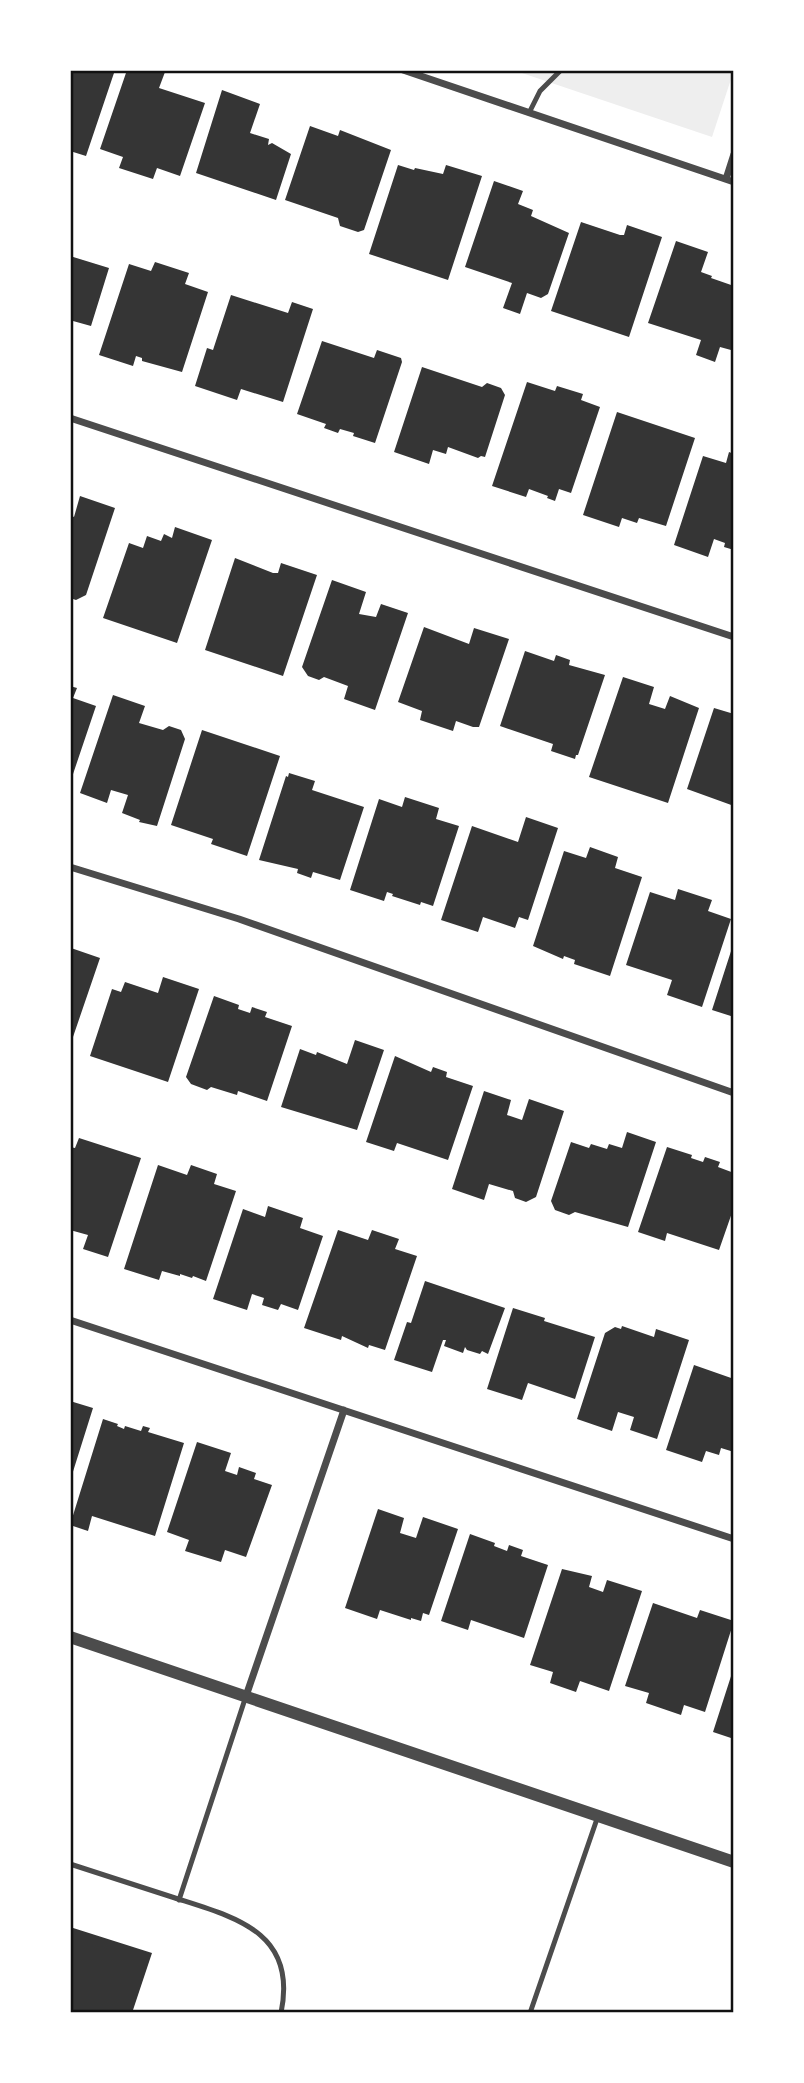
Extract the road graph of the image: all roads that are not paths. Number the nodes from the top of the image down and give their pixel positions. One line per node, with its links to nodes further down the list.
1 (403, 70): 3 (street)
2 (561, 70): 3 (lane)
3 (530, 113): 5 (street)
4 (734, 154): 5 (street)
5 (730, 180)
6 (70, 418): 7 (street)
7 (734, 637)
8 (70, 867): 9 (street)
9 (734, 1093)
10 (70, 1320): 11 (street)
11 (344, 1410): 12 (street); 14 (street)
12 (734, 1539)
13 (70, 1637): 14 (street)
14 (246, 1696): 15 (street); 18 (lane)
15 (598, 1816): 16 (street); 20 (lane)
16 (734, 1862)
17 (70, 1864): 18 (lane)
18 (179, 1900): 19 (lane)
19 (281, 2013)
20 (530, 2013)

